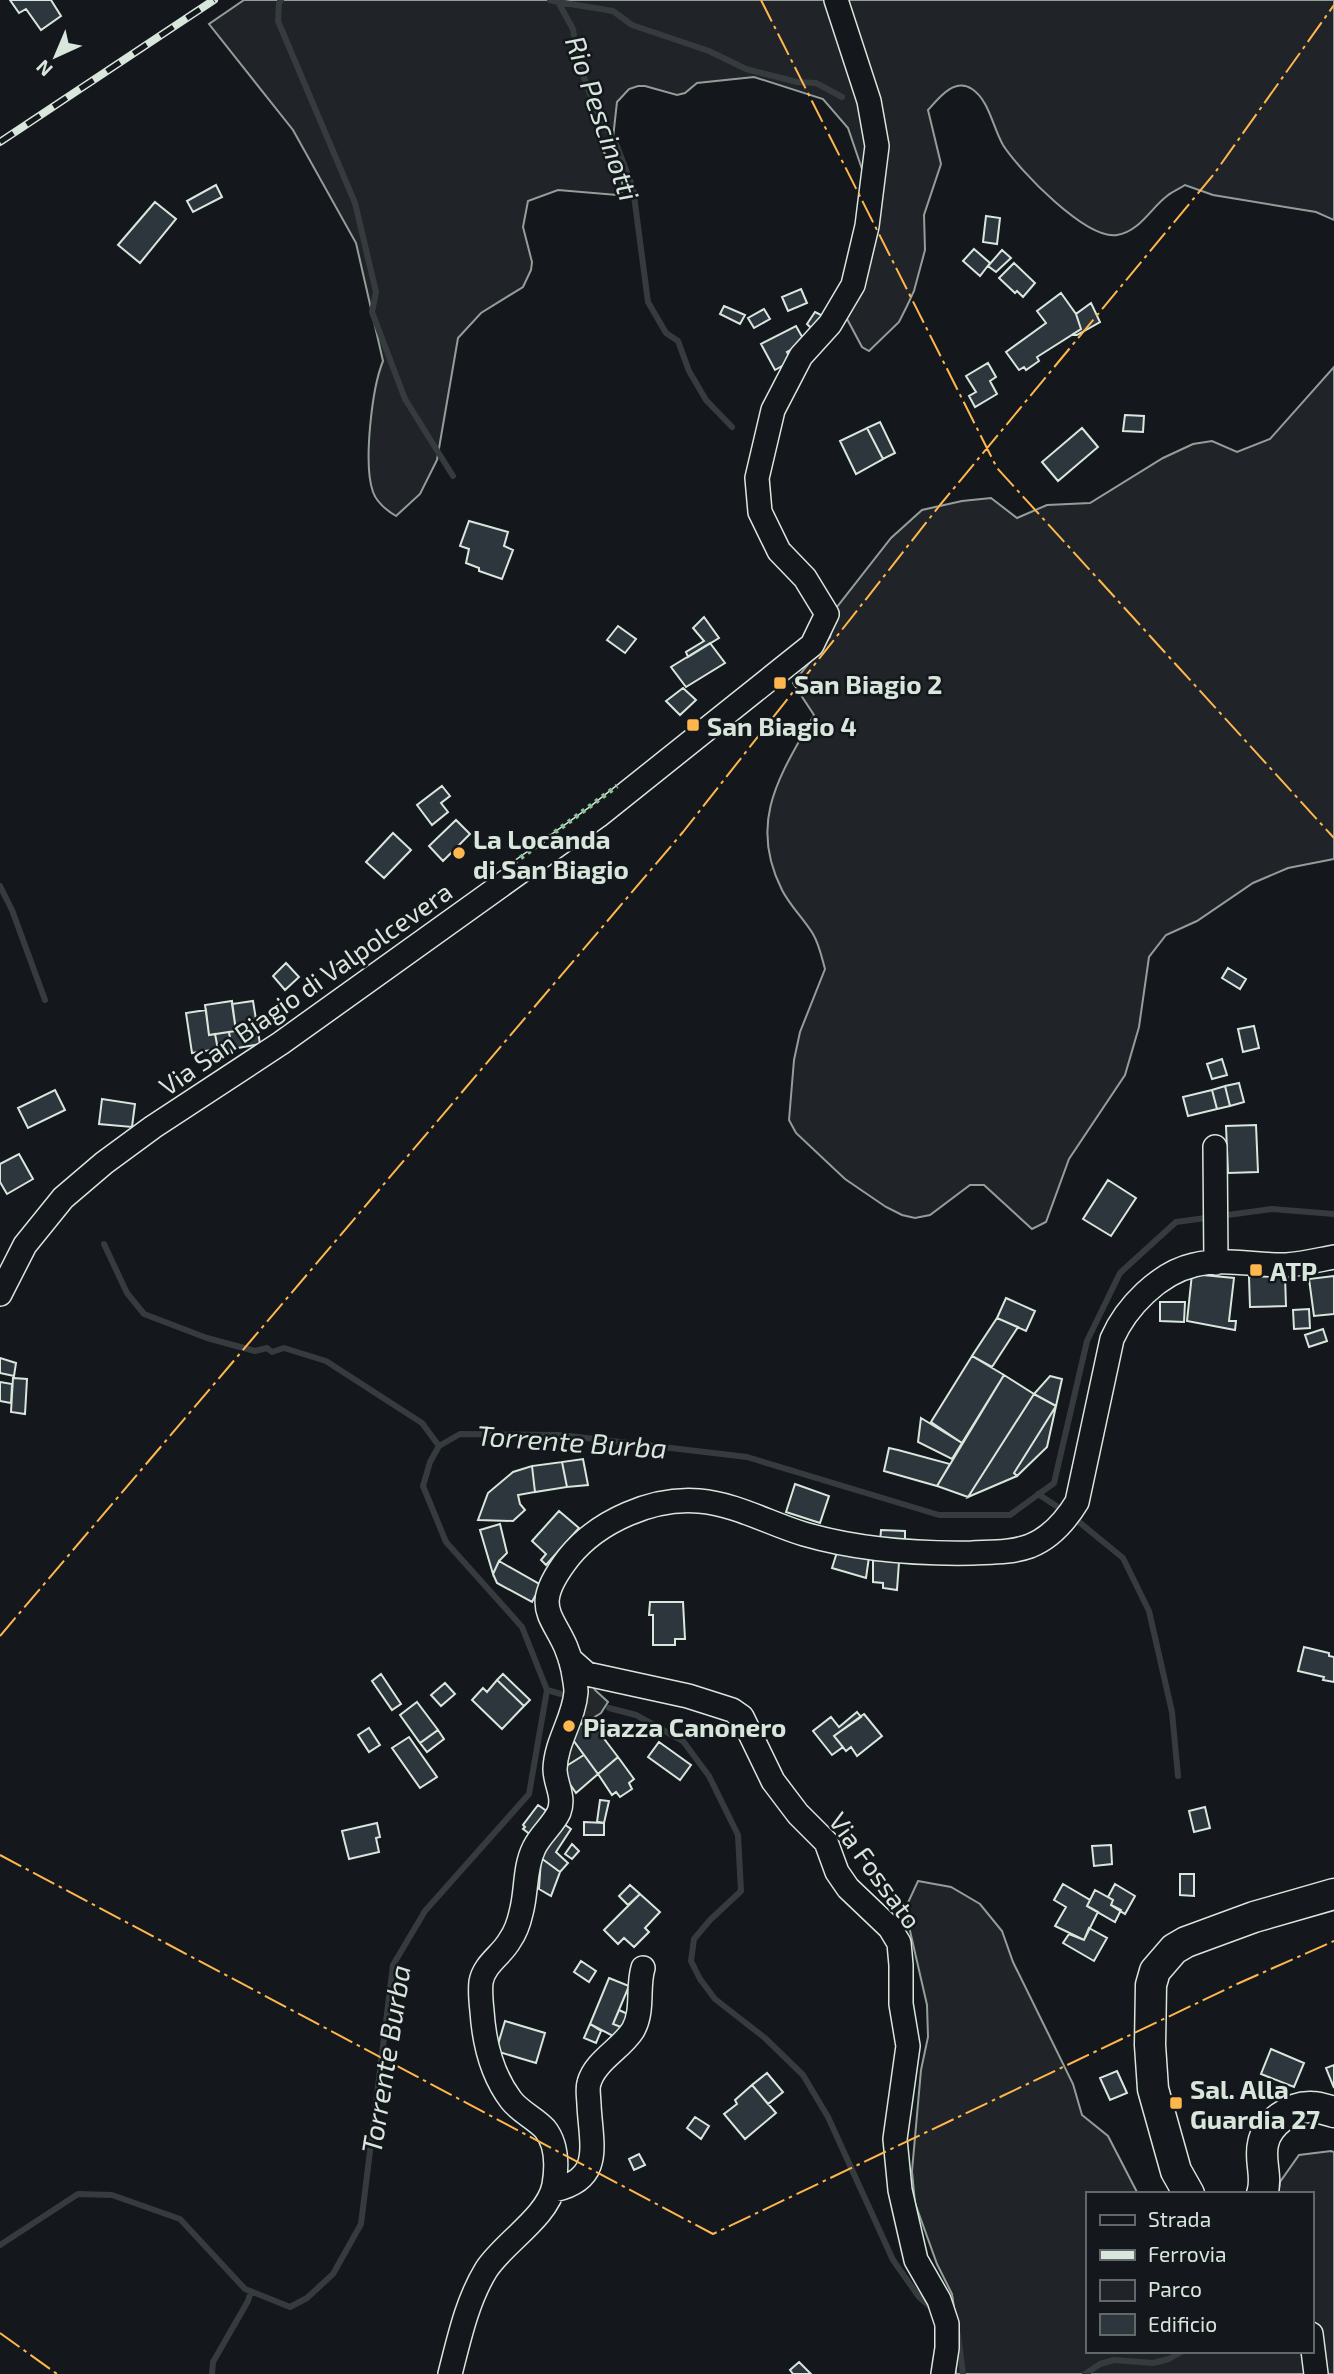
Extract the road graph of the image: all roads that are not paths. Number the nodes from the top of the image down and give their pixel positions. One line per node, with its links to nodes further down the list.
1 (836, 0): 5 (street, Via San Biagio di Valpolcevera)
2 (1215, 1147): 4 (street)
3 (1334, 1257): 4 (street)
4 (1216, 1263): 6 (street)
5 (0, 1294)
6 (568, 1654): 10 (street); 15 (street, Via Fossato)
7 (1334, 1895): 11 (main road)
8 (643, 1968): 10 (street)
9 (1334, 2112): 12 (main road)
10 (554, 2190): 14 (street)
11 (1188, 2192)
12 (1263, 2192)
13 (1313, 2350): 16 (street)
14 (450, 2374)
15 (943, 2374)
16 (1316, 2374)

